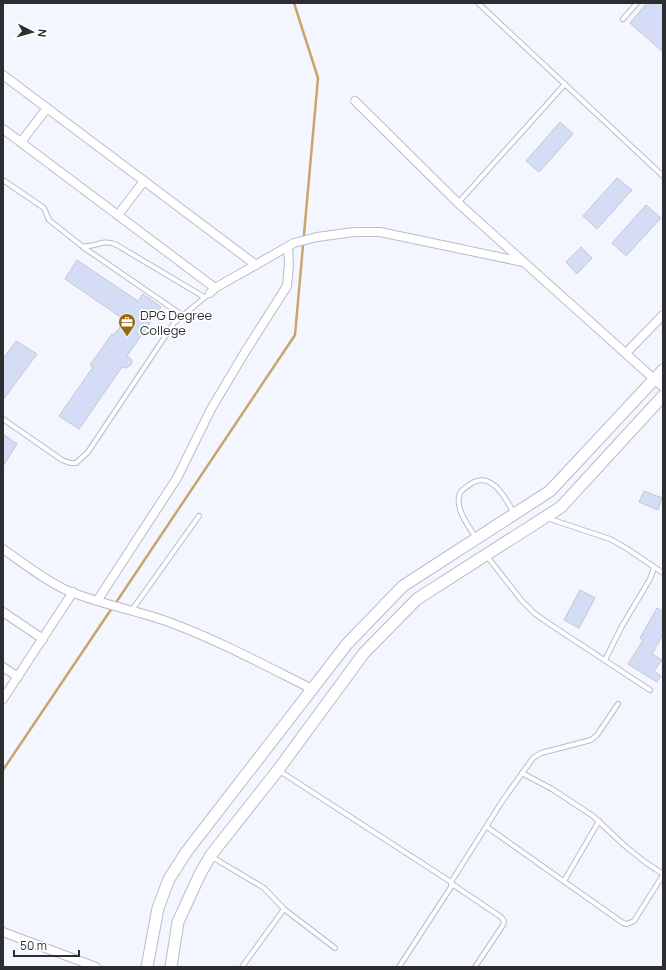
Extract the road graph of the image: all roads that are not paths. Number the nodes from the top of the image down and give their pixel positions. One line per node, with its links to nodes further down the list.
1 (478, 3): 5 (lane)
2 (637, 3): 3 (lane)
3 (623, 19)
4 (3, 75): 7 (street)
5 (565, 84): 10 (lane); 13 (lane)
6 (355, 101): 13 (street)
7 (47, 108): 9 (street); 12 (street)
8 (3, 129): 9 (street)
9 (21, 142): 14 (street)
10 (663, 176)
11 (3, 180): 16 (lane)
12 (144, 181): 14 (street); 18 (street)
13 (458, 203): 17 (street)
14 (118, 215): 19 (street)
15 (291, 245): 17 (street); 18 (street); 39 (street)
16 (82, 246): 19 (lane); 20 (lane)
17 (524, 262): 22 (street)
18 (256, 265): 19 (street)
19 (210, 293): 20 (lane)
20 (182, 315): 27 (lane)
21 (663, 315): 22 (street)
22 (626, 353): 24 (street)
23 (663, 370): 24 (main road)
24 (655, 379): 25 (street); 28 (main road)
25 (663, 387)
26 (663, 396): 30 (main road)
27 (3, 419)
28 (515, 514): 31 (main road); 31 (lane)
29 (199, 516): 40 (lane)
30 (545, 517): 34 (main road); 35 (lane)
31 (476, 539): 33 (main road)
32 (3, 549): 38 (street)
33 (452, 554): 36 (main road); 46 (main road)
34 (486, 555): 36 (main road); 43 (lane)
35 (654, 568): 37 (lane); 43 (lane)
36 (464, 569): 50 (main road)
37 (663, 573)
38 (73, 592): 39 (street); 42 (street)
39 (97, 601): 40 (street)
40 (132, 610): 46 (street)
41 (3, 612): 42 (street)
42 (43, 639): 45 (street)
43 (605, 660): 47 (lane)
44 (3, 668): 45 (street)
45 (18, 677): 48 (street)
46 (312, 689): 62 (main road)
47 (650, 690)
48 (3, 700)
49 (618, 704): 51 (lane)
50 (278, 770): 54 (main road); 57 (lane)
51 (522, 773): 52 (lane); 53 (lane)
52 (599, 821): 55 (lane); 56 (lane)
53 (487, 827): 56 (lane); 57 (lane)
54 (211, 855): 58 (lane); 63 (main road)
55 (663, 875): 56 (lane)
56 (564, 881)
57 (452, 883): 65 (lane); 66 (lane)
58 (284, 909): 60 (lane); 64 (lane)
59 (3, 932): 61 (street)
60 (335, 948)
61 (96, 967)
62 (148, 967)
63 (170, 967)
64 (242, 967)
65 (399, 967)
66 (475, 967)

